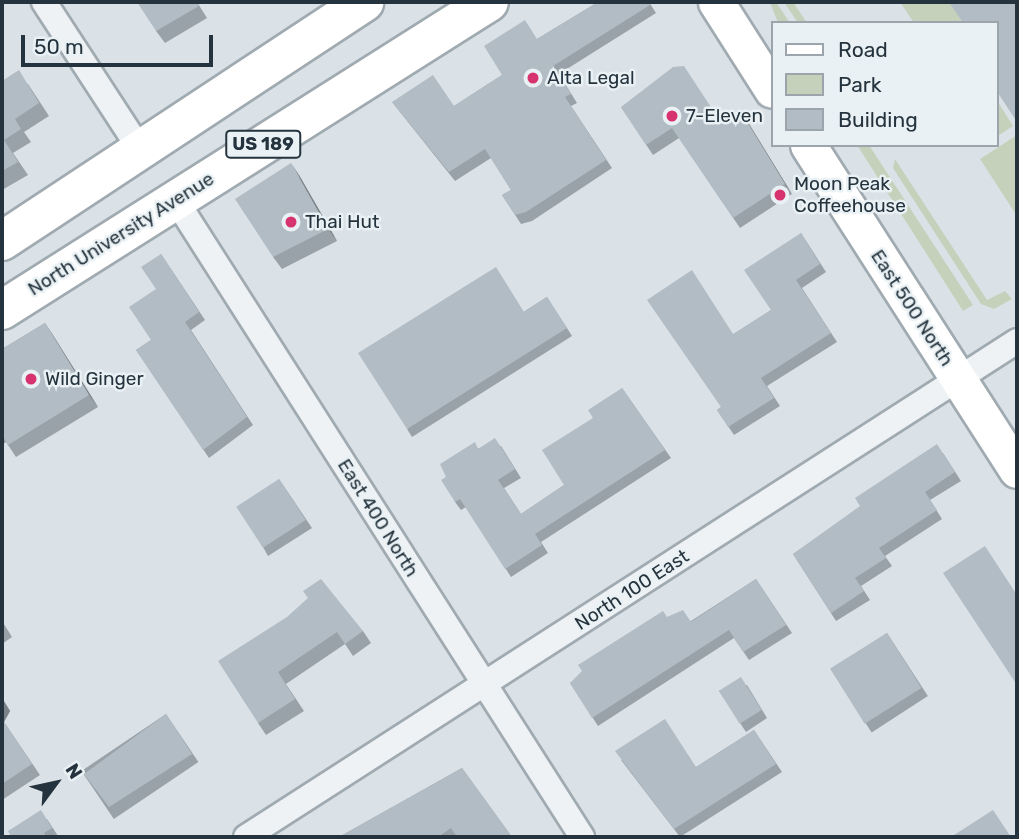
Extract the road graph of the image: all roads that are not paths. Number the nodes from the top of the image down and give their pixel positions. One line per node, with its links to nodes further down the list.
1 (44, 2): 7 (street)
2 (364, 2): 7 (highway, US 189)
3 (489, 2): 8 (highway, North University Avenue / US 189)
4 (716, 2): 5 (street)
5 (771, 88)
6 (809, 147): 12 (street, East 500 North)
7 (141, 151): 9 (highway, US 189)
8 (175, 199): 10 (highway, North University Avenue / US 189); 14 (street, East 400 North)
9 (2, 241)
10 (2, 310)
11 (1017, 341): 12 (street, North 100 East)
12 (957, 379): 13 (street, East 500 North); 14 (street, North 100 East)
13 (1017, 470)
14 (484, 686): 15 (street, North 100 East); 16 (street, East 400 North)
15 (246, 837)
16 (582, 837)

